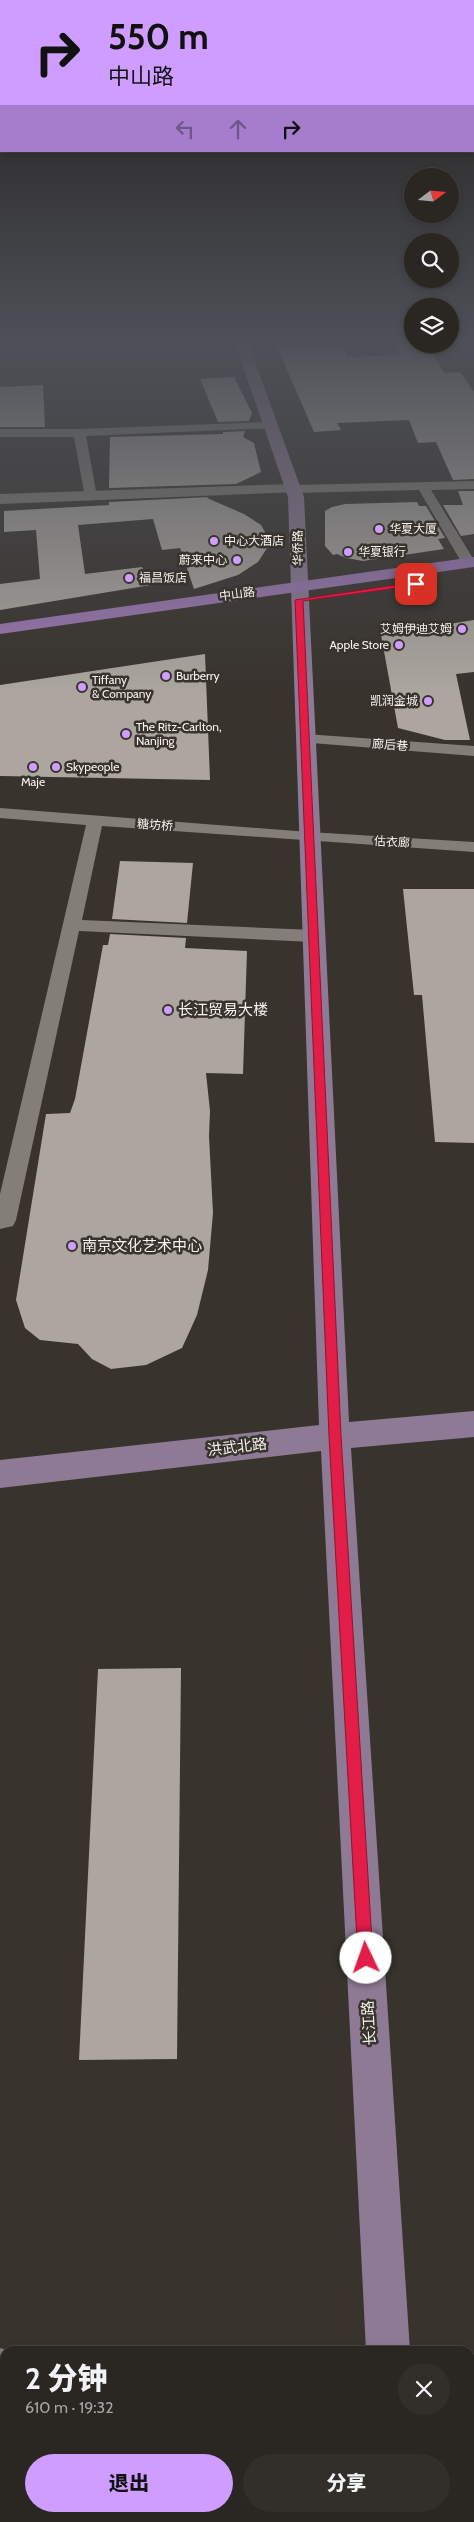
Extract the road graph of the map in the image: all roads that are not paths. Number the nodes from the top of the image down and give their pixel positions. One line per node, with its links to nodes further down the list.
1 (84, 458): 6 (street)
2 (283, 458): 5 (main road, 华侨路)
3 (474, 485): 4 (street)
4 (424, 486): 5 (street); 8 (street)
5 (294, 489): 6 (street); 9 (main road, 华侨路)
6 (91, 497): 7 (street)
7 (0, 500)
8 (472, 567): 9 (main road, 中山路)
9 (299, 593): 10 (main road, 中山路); 11 (main road, 中山路); 12 (main road, 长江路)
10 (0, 629)
11 (0, 641)
12 (305, 739): 13 (street, 廊后巷); 16 (main road, 长江路)
13 (474, 751)
14 (0, 813): 15 (street, 糖坊桥)
15 (96, 820): 16 (street, 糖坊桥); 18 (street)
16 (309, 837): 17 (street, 估衣廊); 19 (main road, 长江路)
17 (474, 847)
18 (73, 925): 19 (street); 20 (street)
19 (314, 936): 22 (main road, 长江路)
20 (0, 1221)
21 (474, 1424): 22 (main road, 洪武北路)
22 (335, 1436): 23 (main road, 洪武北路); 24 (main road, 长江路)
23 (0, 1474)
24 (388, 2346)

